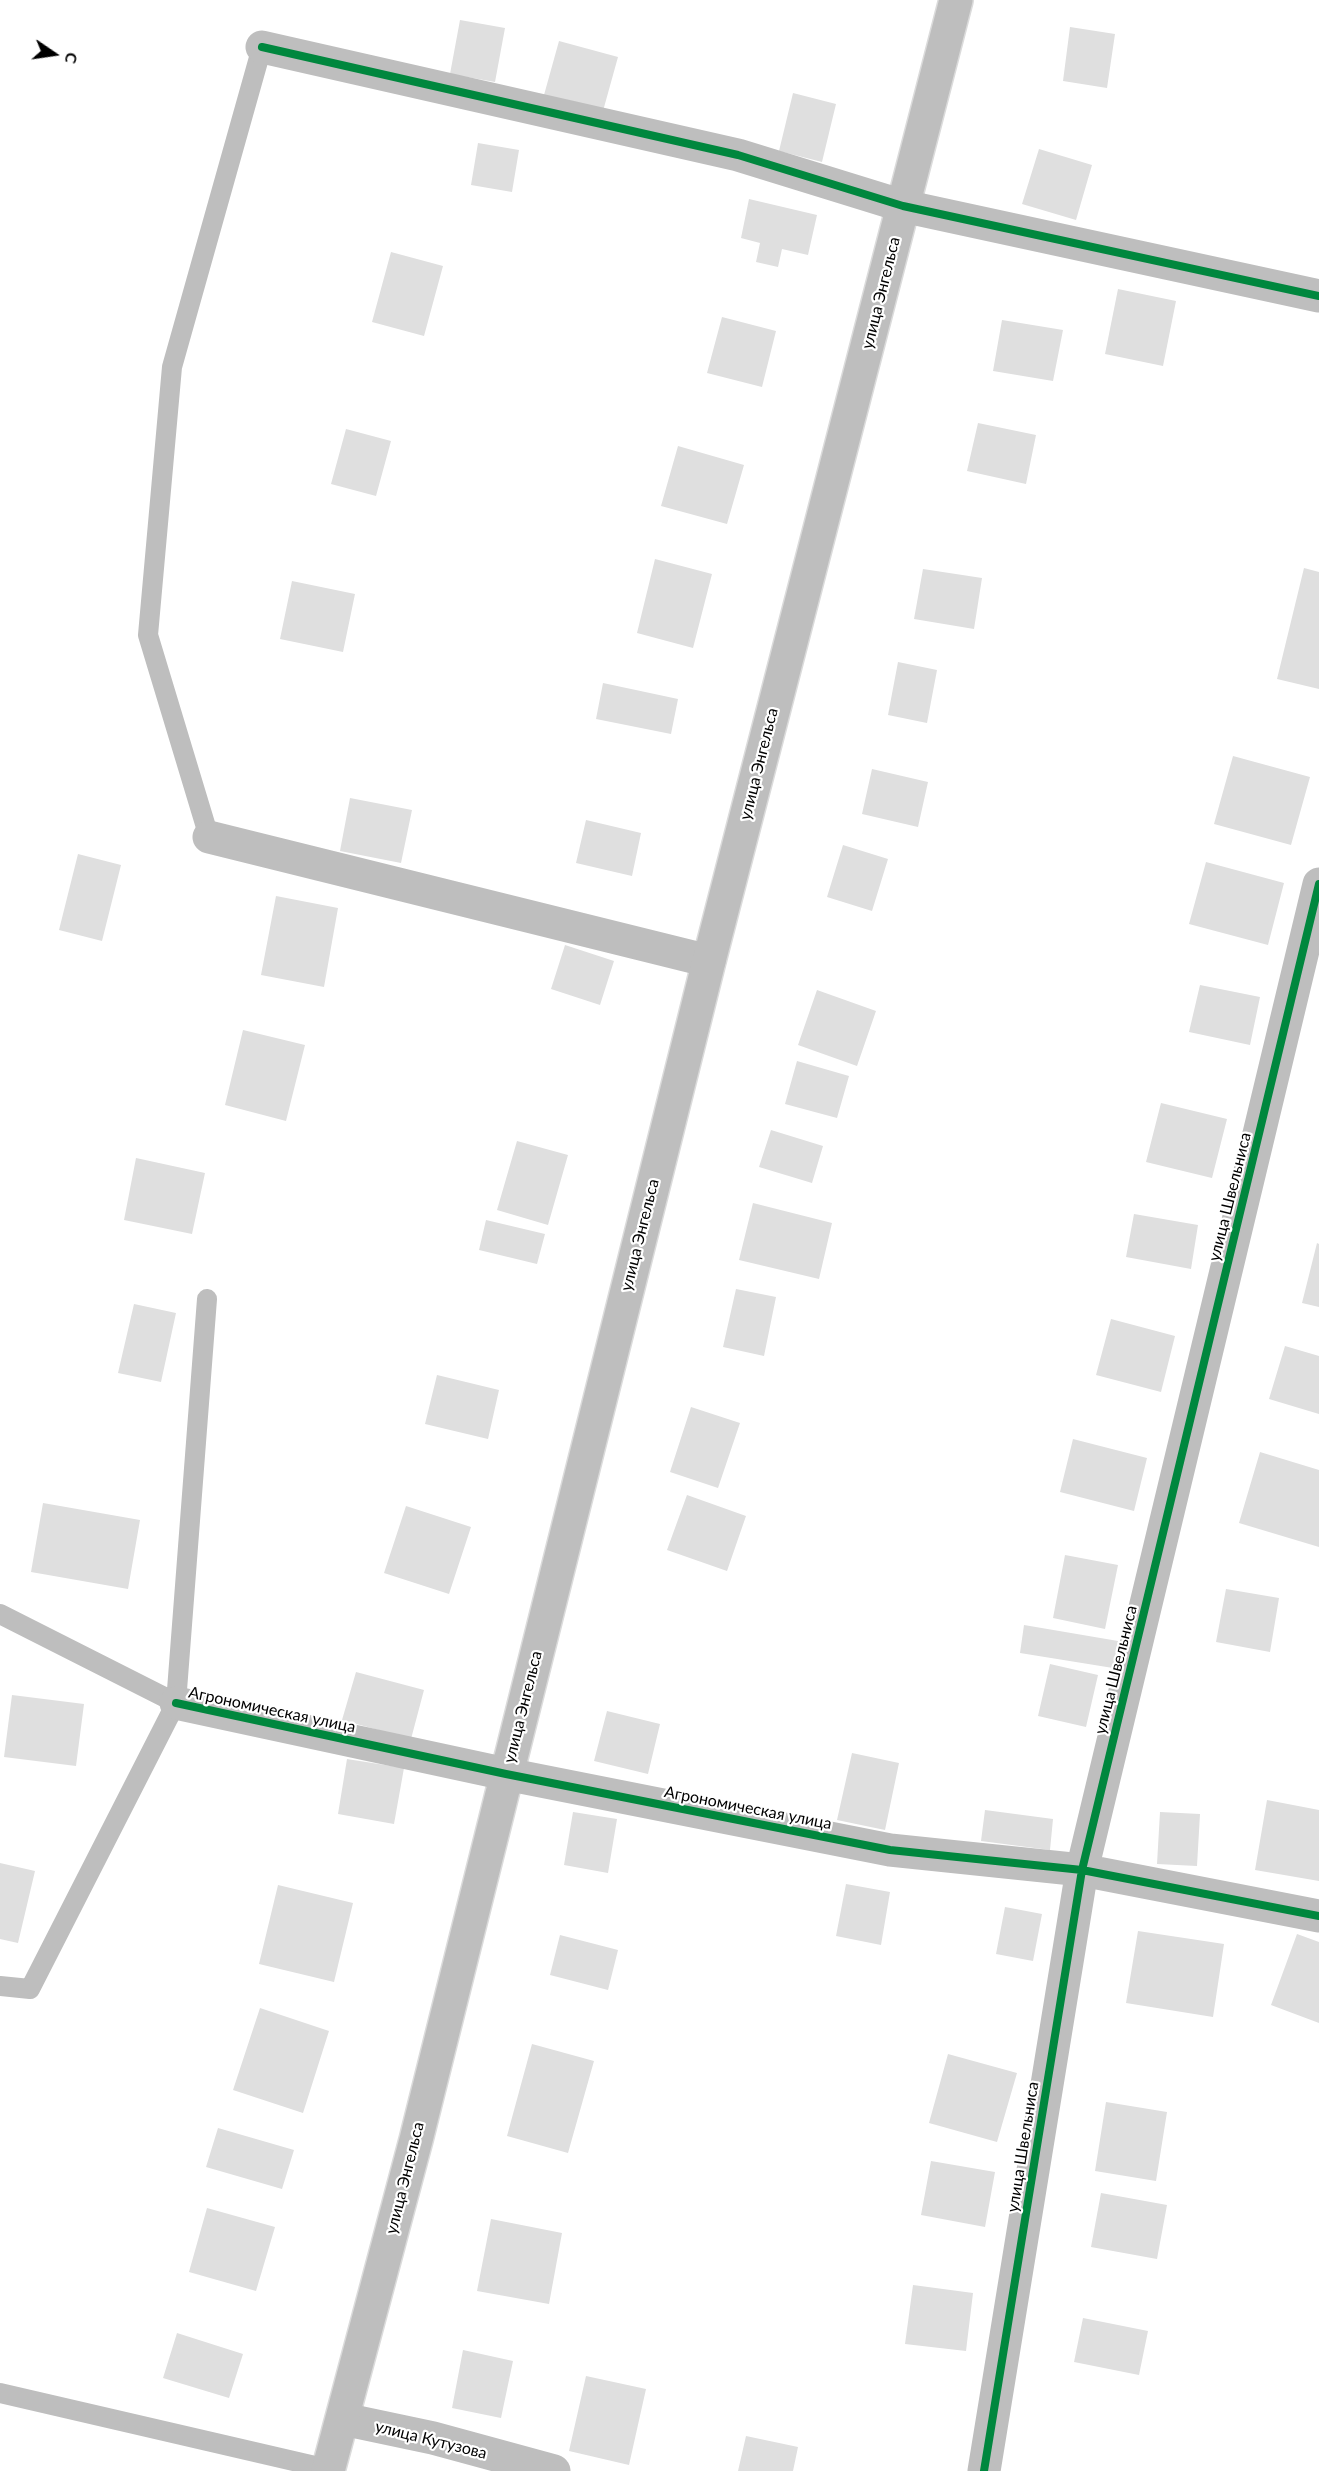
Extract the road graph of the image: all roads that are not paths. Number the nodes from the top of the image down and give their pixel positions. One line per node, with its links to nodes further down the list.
1 (956, 0): 3 (street, улица Энгельса)
2 (262, 47): 3 (street); 5 (lane)
3 (903, 206): 4 (street); 7 (street, улица Энгельса)
4 (1319, 296)
5 (209, 837): 7 (street)
6 (1319, 884): 12 (street, улица Швельниса)
7 (709, 961): 11 (street, улица Энгельса)
8 (207, 1299): 10 (lane)
9 (0, 1614): 10 (lane)
10 (176, 1703): 11 (street, Агрономическая улица); 14 (lane)
11 (506, 1774): 12 (street, Агрономическая улица); 16 (street, улица Энгельса)
12 (1082, 1870): 13 (street, Агрономическая улица); 19 (street, улица Швельниса)
13 (1319, 1916)
14 (0, 1986)
15 (0, 2393): 17 (lane)
16 (343, 2419): 17 (street, улица Энгельса); 18 (street, улица Кутузова)
17 (328, 2470)
18 (554, 2471)
19 (984, 2471)

